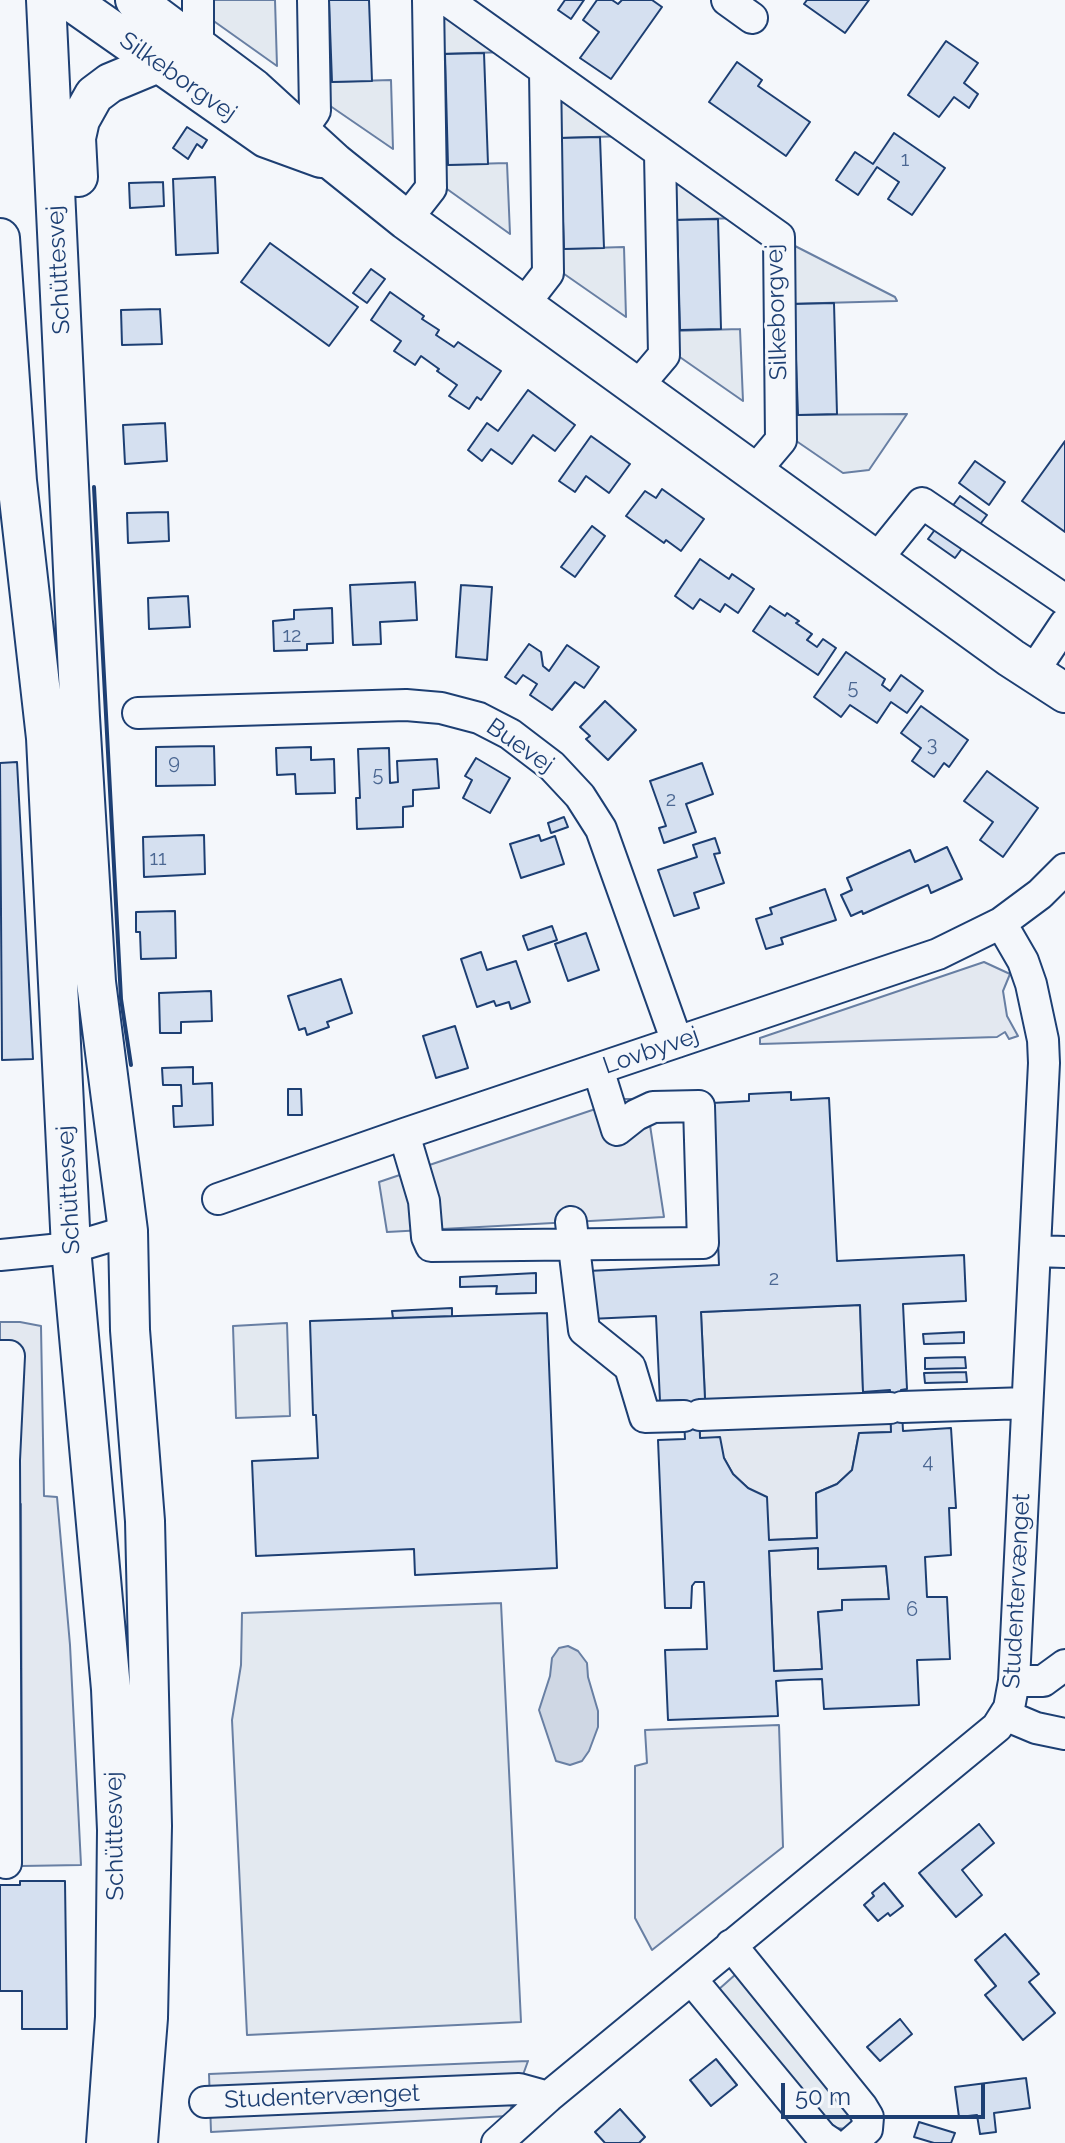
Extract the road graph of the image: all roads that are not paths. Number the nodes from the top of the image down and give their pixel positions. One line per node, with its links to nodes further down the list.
1 (46, 0): 21 (main road, Schüttesvej)
2 (69, 0): 11 (main road, Silkeborgvej)
3 (135, 0): 10 (main road, Silkeborgvej)
4 (198, 0): 10 (street, Silkeborgvej)
5 (313, 0): 13 (street)
6 (428, 0): 16 (street)
7 (447, 0): 12 (street, Silkeborgvej)
8 (727, 0): 9 (street)
9 (752, 18)
10 (198, 48): 13 (main road, Silkeborgvej)
11 (158, 63): 15 (main road, Silkeborgvej); 21 (main road, Schüttesvej)
12 (545, 72): 14 (street, Silkeborgvej); 18 (street)
13 (301, 131): 15 (main road, Silkeborgvej)
14 (660, 154): 19 (street); 20 (street, Silkeborgvej)
15 (335, 163): 16 (main road, Silkeborgvej)
16 (406, 220): 18 (main road, Silkeborgvej)
17 (0, 238): 36 (main road, Schüttesvej)
18 (524, 304): 19 (main road, Silkeborgvej)
19 (636, 388): 20 (main road, Silkeborgvej)
20 (754, 472): 22 (main road, Silkeborgvej)
21 (71, 539): 34 (main road, Schüttesvej)
22 (876, 560): 23 (street); 25 (main road, Silkeborgvej)
23 (1065, 600)
24 (1065, 624): 25 (street)
25 (1033, 672): 26 (main road, Silkeborgvej)
26 (1065, 693)
27 (138, 713): 30 (street, Buevej)
28 (1065, 869): 29 (street, Lovbyvej)
29 (1001, 923): 30 (street, Lovbyvej); 37 (street, Studentervænget)
30 (677, 1042): 31 (street, Lovbyvej)
31 (598, 1069): 32 (street, Lovbyvej); 35 (street)
32 (404, 1134): 33 (street, Lovbyvej); 35 (street)
33 (218, 1199)
34 (128, 1231): 36 (street); 52 (main road, Schüttesvej)
35 (572, 1234): 41 (street)
36 (71, 1248): 39 (street); 51 (main road, Schüttesvej)
37 (1035, 1251): 38 (street); 41 (street, Studentervænget)
38 (1065, 1252)
39 (0, 1255)
40 (0, 1356): 46 (street)
41 (1027, 1403): 43 (street, Studentervænget)
42 (1065, 1665): 43 (street)
43 (1014, 1681): 44 (street, Studentervænget)
44 (1005, 1715): 45 (street); 47 (street, Studentervænget)
45 (1065, 1734)
46 (6, 1863)
47 (731, 1945): 48 (street, Studentervænget); 55 (street)
48 (692, 1980): 49 (street, Studentervænget); 54 (street)
49 (548, 2097): 50 (street, Studentervænget); 53 (street, Studentervænget)
50 (205, 2102)
51 (106, 2143)
52 (138, 2143)
53 (497, 2143)
54 (831, 2143)
55 (851, 2143)

